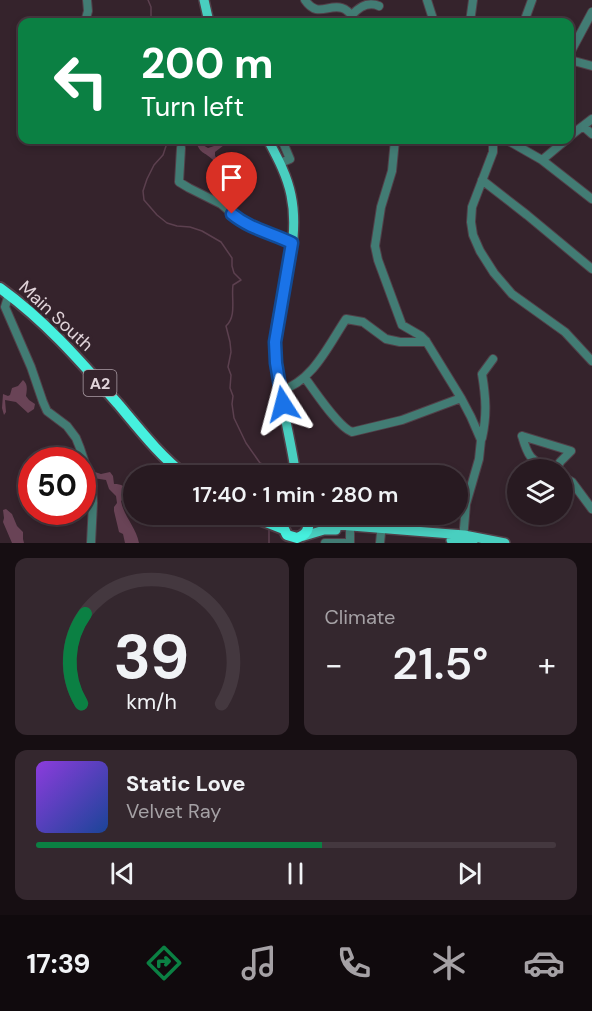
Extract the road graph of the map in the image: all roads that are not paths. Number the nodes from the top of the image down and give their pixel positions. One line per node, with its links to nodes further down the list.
1 (87, 0): 9 (street)
2 (204, 0): 10 (main road)
3 (305, 0): 11 (street)
4 (427, 0): 13 (street)
5 (473, 0): 14 (street)
6 (532, 0): 15 (street)
7 (379, 6): 12 (street)
8 (592, 12): 16 (street)
9 (87, 18)
10 (207, 18)
11 (353, 18)
12 (355, 18)
13 (433, 18)
14 (471, 18)
15 (525, 18)
16 (574, 46)
17 (574, 61): 18 (street)
18 (592, 66)
19 (592, 119): 20 (street)
20 (583, 126): 21 (street); 22 (street)
21 (574, 133)
22 (592, 134)
23 (270, 144): 31 (main road)
24 (284, 144): 31 (street)
25 (395, 144): 37 (street)
26 (493, 144): 32 (street)
27 (514, 144): 30 (street)
28 (561, 144): 30 (street)
29 (181, 148): 34 (street)
30 (542, 160): 33 (street)
31 (280, 163): 34 (main road)
32 (482, 180): 35 (street); 39 (street)
33 (592, 199)
34 (292, 243): 41 (main road)
35 (592, 269)
36 (4, 295): 46 (highway, Main South / A2); 47 (highway, Main South / A2); 60 (street)
37 (426, 341): 40 (street); 42 (street)
38 (493, 359): 43 (street)
39 (592, 361)
40 (305, 378): 41 (street); 42 (street)
41 (280, 391): 48 (main road)
42 (461, 398): 43 (street)
43 (481, 440): 59 (street)
44 (532, 459): 45 (street)
45 (563, 459)
46 (165, 465)
47 (174, 465)
48 (294, 465)
49 (573, 483): 50 (street)
50 (592, 509)
51 (274, 525): 55 (highway)
52 (284, 525): 55 (highway)
53 (309, 525): 57 (highway)
54 (335, 525): 59 (main road)
55 (284, 529): 57 (highway)
56 (350, 531): 57 (main road); 58 (main road); 63 (street)
57 (304, 536)
58 (380, 538): 59 (main road)
59 (467, 540): 64 (main road)
60 (91, 543)
61 (325, 543): 62 (street)
62 (345, 543)
63 (350, 543)
64 (505, 543)

